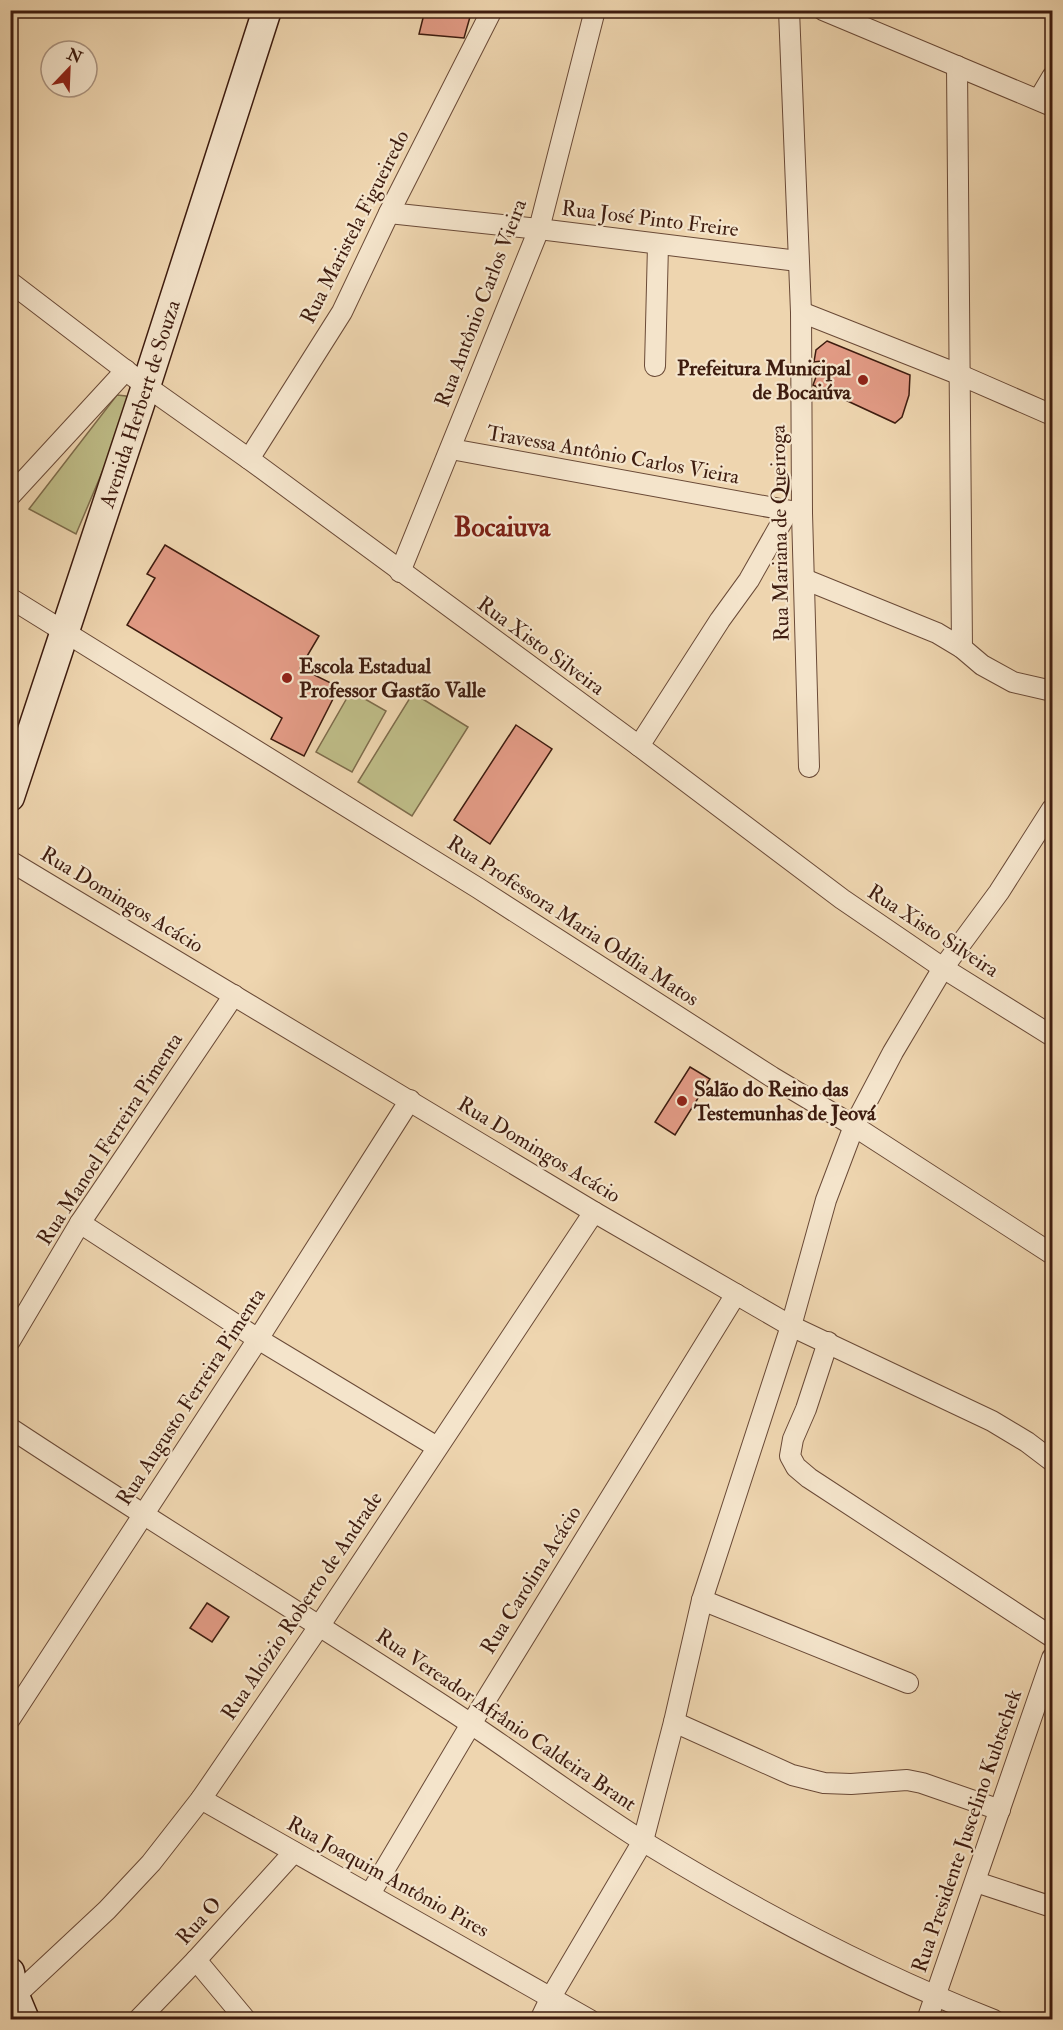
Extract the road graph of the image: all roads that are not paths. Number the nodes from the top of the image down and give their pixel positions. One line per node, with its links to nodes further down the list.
1 (267, 10): 17 (street, Avenida Herbert de Souza)
2 (492, 10): 9 (street, Rua Maristela Figueiredo)
3 (596, 10): 10 (street, Rua Antônio Carlos Vieira)
4 (789, 10): 12 (street, Rua Mariana de Queiroga)
5 (823, 10): 6 (street)
6 (957, 66): 8 (street); 16 (street)
7 (1053, 77): 8 (street)
8 (1046, 103)
9 (389, 213): 10 (street, Rua José Pinto Freire); 20 (street, Rua Maristela Figueiredo)
10 (539, 229): 11 (street, Rua José Pinto Freire); 19 (street, Rua Antônio Carlos Vieira)
11 (658, 245): 12 (street, Rua José Pinto Freire); 15 (street)
12 (798, 261): 14 (street, Rua Mariana de Queiroga)
13 (10, 282): 17 (street, Rua Xisto Silveira)
14 (801, 312): 16 (street); 22 (street, Rua Mariana de Queiroga)
15 (655, 366)
16 (958, 374): 18 (street); 27 (street)
17 (136, 378): 20 (street, Rua Xisto Silveira); 21 (street); 26 (street, Avenida Herbert de Souza)
18 (1053, 415)
19 (451, 449): 22 (street, Travessa Antônio Carlos Vieira); 23 (street, Rua Antônio Carlos Vieira)
20 (249, 459): 23 (street, Rua Xisto Silveira)
21 (10, 496)
22 (795, 512): 24 (street, Rua Mariana de Queiroga); 29 (street)
23 (400, 572): 29 (street, Rua Xisto Silveira)
24 (804, 579): 27 (street); 30 (street, Rua Mariana de Queiroga)
25 (10, 598): 26 (street, Rua Professora Maria Odília Matos)
26 (65, 632): 31 (street, Avenida Herbert de Souza); 38 (street, Rua Professora Maria Odília Matos)
27 (962, 648): 28 (street)
28 (1053, 691)
29 (639, 746): 34 (street, Rua Xisto Silveira)
30 (809, 767)
31 (10, 797)
32 (1053, 809): 34 (street)
33 (10, 861): 35 (street, Rua Domingos Acácio)
34 (944, 968): 36 (street, Rua Xisto Silveira); 38 (street)
35 (234, 996): 37 (street, Rua Domingos Acácio); 40 (street, Rua Manoel Ferreira Pimenta)
36 (1052, 1035)
37 (410, 1100): 39 (street, Rua Domingos Acácio); 44 (street, Rua Augusto Ferreira Pimenta)
38 (854, 1126): 41 (street, Rua Professora Maria Odília Matos); 43 (street)
39 (594, 1212): 42 (street, Rua Domingos Acácio); 48 (street, Rua Aloizio Roberto de Andrade)
40 (80, 1223): 44 (street); 45 (street, Rua Manoel Ferreira Pimenta)
41 (1053, 1254)
42 (736, 1294): 43 (street, Rua Domingos Acácio); 58 (street, Rua Carolina Acácio)
43 (791, 1326): 46 (street, Rua Domingos Acácio); 51 (street)
44 (258, 1338): 48 (street); 50 (street, Rua Augusto Ferreira Pimenta)
45 (10, 1341)
46 (828, 1342): 49 (street, Rua Domingos Acácio); 53 (street)
47 (10, 1428): 50 (street, Rua Vereador Afrânio Caldeira Brant)
48 (437, 1447): 52 (street, Rua Aloizio Roberto de Andrade)
49 (1053, 1461)
50 (144, 1516): 52 (street, Rua Vereador Afrânio Caldeira Brant); 56 (street, Rua Augusto Ferreira Pimenta)
51 (702, 1600): 55 (street); 57 (street)
52 (320, 1625): 58 (street, Rua Vereador Afrânio Caldeira Brant); 59 (street, Rua Aloizio Roberto de Andrade)
53 (1053, 1637)
54 (1053, 1658): 60 (street, Rua Presidente Juscelino Kubtschek)
55 (908, 1683)
56 (10, 1719)
57 (674, 1722): 60 (street); 61 (street)
58 (471, 1724): 61 (street, Rua Vereador Afrânio Caldeira Brant); 64 (street, Rua Carolina Acácio)
59 (201, 1799): 62 (street, Rua Joaquim Antônio Pires); 69 (street, Rua Aloizio Roberto de Andrade)
60 (1000, 1810): 63 (street, Rua Presidente Juscelino Kubtschek)
61 (643, 1841): 67 (street, Rua Vereador Afrânio Caldeira Brant); 68 (street)
62 (294, 1852): 64 (street, Rua Joaquim Antônio Pires); 66 (street, Rua O)
63 (976, 1882): 65 (street); 67 (street, Rua Presidente Juscelino Kubtschek)
64 (370, 1894): 68 (street, Rua Joaquim Antônio Pires)
65 (1053, 1907)
66 (196, 1960): 70 (street, Rua O); 71 (street)
67 (934, 1996): 74 (street, Rua Presidente Juscelino Kubtschek); 75 (street, Rua Vereador Afrânio Caldeira Brant)
68 (550, 1997): 72 (street); 73 (street, Rua Joaquim Antônio Pires)
69 (15, 2000)
70 (138, 2019)
71 (246, 2019)
72 (540, 2019)
73 (590, 2019)
74 (927, 2019)
75 (994, 2019)

